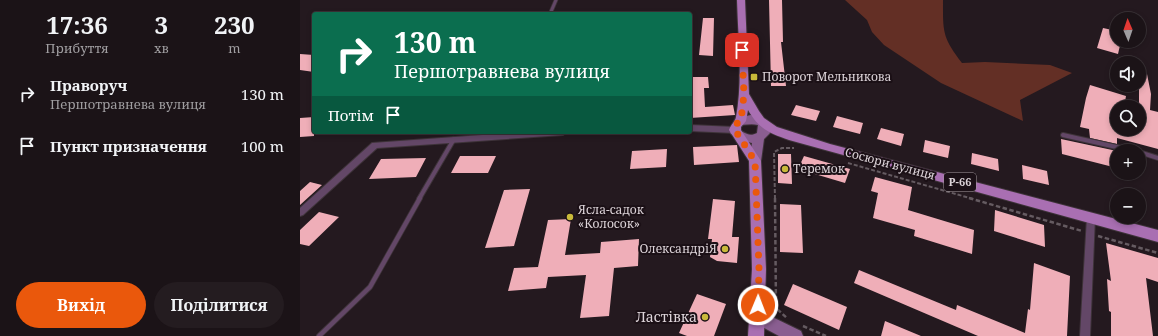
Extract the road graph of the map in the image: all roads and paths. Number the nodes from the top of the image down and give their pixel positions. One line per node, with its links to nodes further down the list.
1 (556, 0): 3 (lane)
2 (741, 0): 4 (main road)
3 (551, 12)
4 (744, 94): 5 (main road); 7 (main road)
5 (762, 123): 7 (main road); 10 (main road); 19 (main road, Сосюри вулиця / Р-66)
6 (692, 128): 7 (street)
7 (737, 128): 10 (main road); 16 (main road)
8 (527, 134): 11 (street)
9 (1062, 135): 12 (lane)
10 (759, 137): 16 (main road)
11 (454, 138): 18 (street); 26 (lane)
12 (1110, 146)
13 (796, 148): 24 (path)
14 (1146, 154): 15 (lane)
15 (1158, 158)
16 (755, 161): 23 (main road)
17 (841, 161): 20 (path)
18 (300, 212)
19 (1090, 217): 20 (street); 21 (main road, Сосюри вулиця / Р-66)
20 (1090, 233): 22 (path); 29 (street)
21 (1158, 236)
22 (1158, 253)
23 (758, 317): 25 (main road); 27 (main road)
24 (788, 319)
25 (798, 330): 28 (path)
26 (319, 336)
27 (756, 336)
28 (826, 336)
29 (1085, 336)

